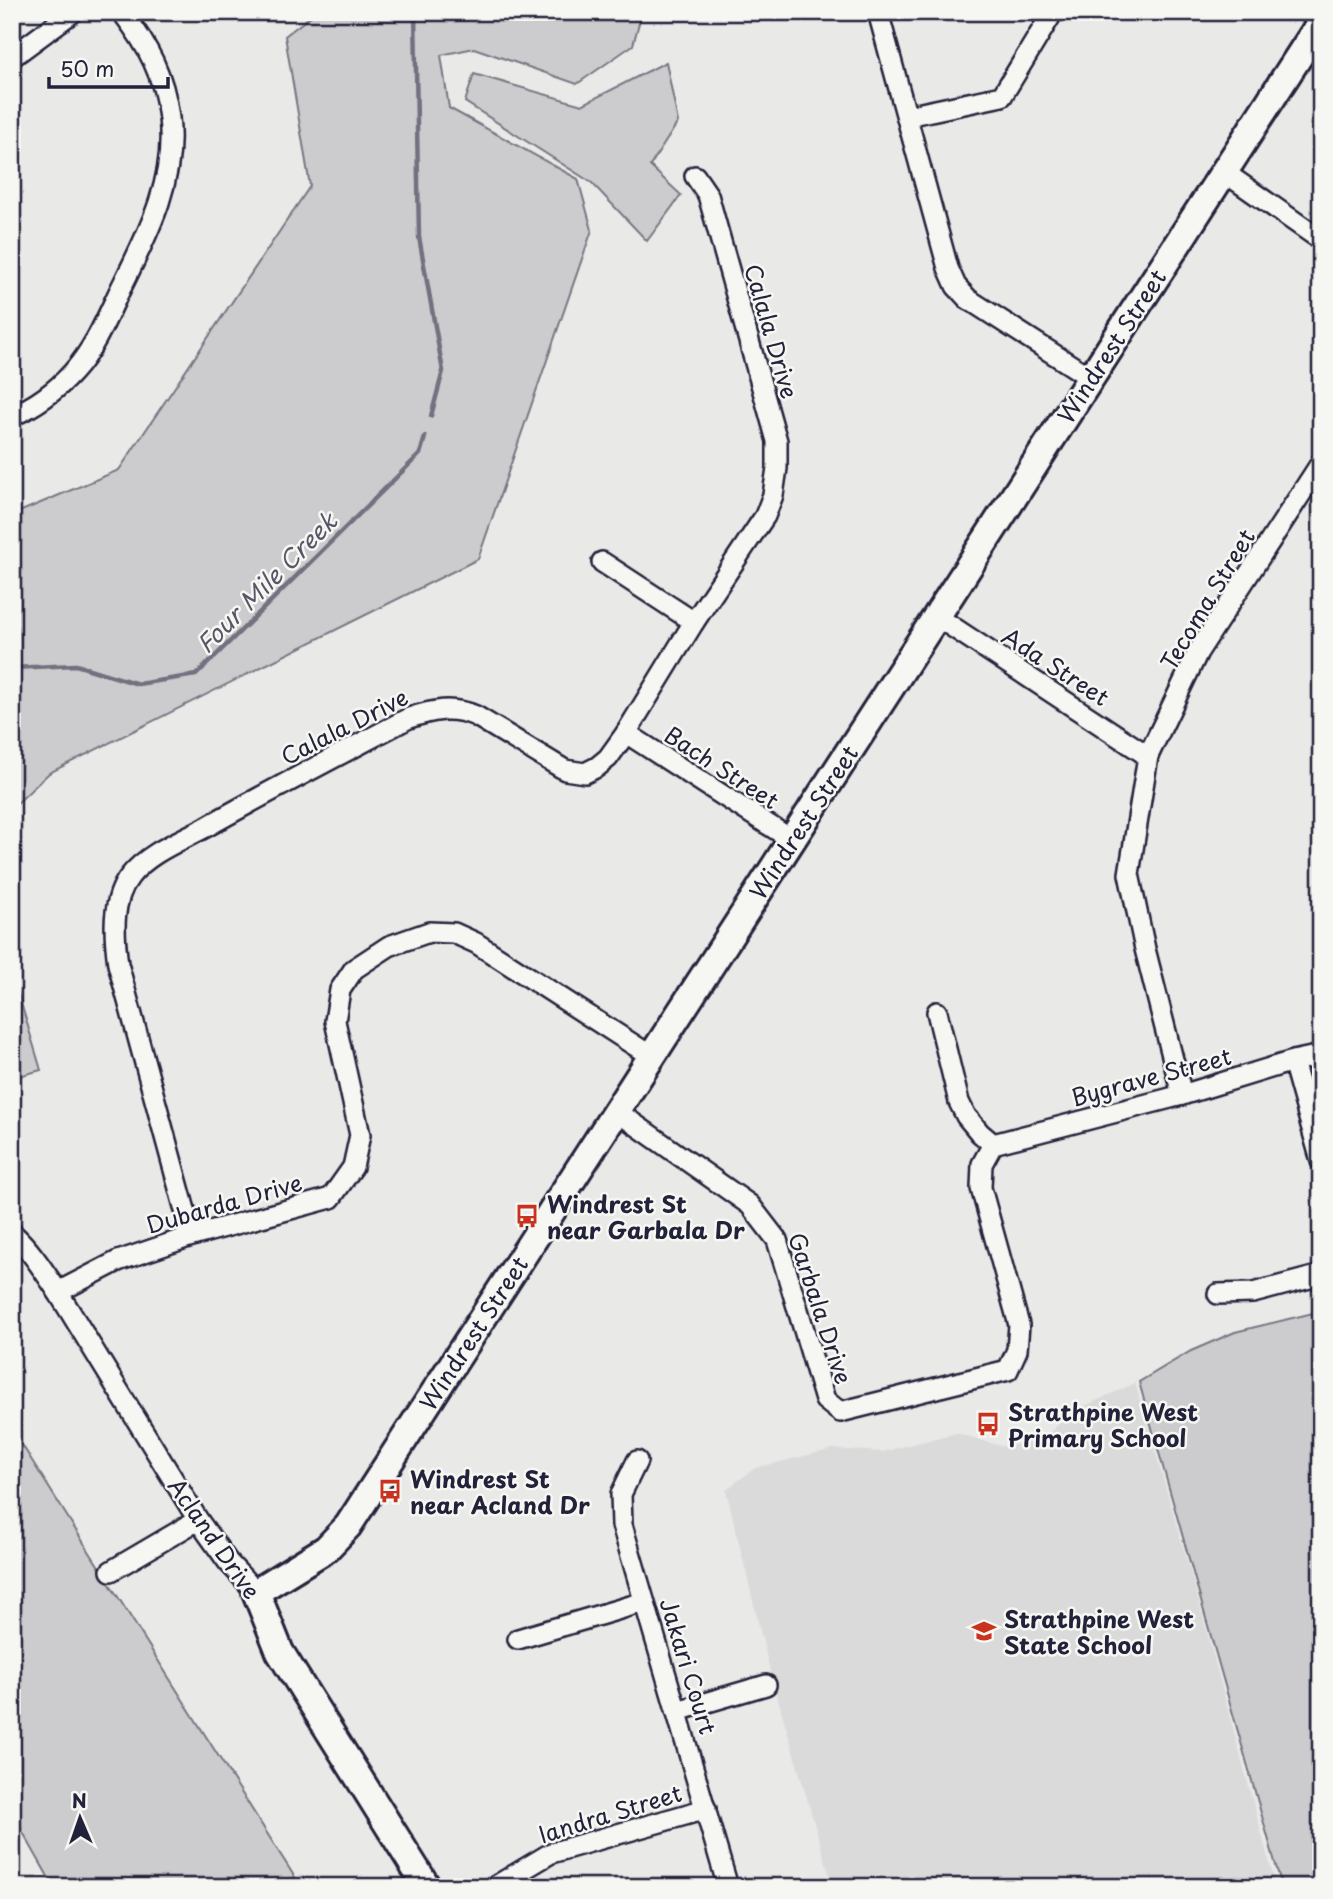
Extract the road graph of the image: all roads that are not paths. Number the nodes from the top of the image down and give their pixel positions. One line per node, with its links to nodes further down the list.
1 (73, 12): 6 (street)
2 (122, 12): 12 (street)
3 (878, 12): 7 (street)
4 (1053, 12): 7 (street)
5 (1321, 22): 8 (street, Windrest Street)
6 (12, 57)
7 (907, 117): 11 (street)
8 (1224, 173): 10 (street); 11 (street, Windrest Street)
9 (695, 176): 16 (street, Calala Drive)
10 (1321, 240)
11 (1091, 378): 15 (street, Windrest Street)
12 (12, 416)
13 (1321, 463): 18 (street, Tecoma Street)
14 (602, 562): 16 (street)
15 (936, 617): 18 (street, Ada Street); 19 (street, Windrest Street)
16 (694, 622): 17 (street, Calala Drive)
17 (626, 733): 19 (street, Bach Street); 29 (street, Calala Drive)
18 (1148, 756): 24 (street, Tecoma Street)
19 (792, 840): 22 (street, Windrest Street)
20 (937, 1012): 26 (street)
21 (1321, 1055): 23 (street, Bygrave Street)
22 (651, 1056): 25 (street, Windrest Street); 29 (street, Dubarda Drive)
23 (1293, 1061): 24 (street, Bygrave Street); 27 (street)
24 (1182, 1095): 26 (street, Bygrave Street)
25 (616, 1111): 26 (street, Garbala Drive); 36 (street, Windrest Street)
26 (993, 1144)
27 (1321, 1161)
28 (12, 1233): 31 (street, Acland Drive)
29 (192, 1236): 31 (street, Dubarda Drive)
30 (1321, 1275): 32 (street)
31 (58, 1292): 34 (street, Acland Drive)
32 (1218, 1294)
33 (637, 1461): 37 (street, Jakari Court)
34 (198, 1520): 35 (street); 36 (street, Acland Drive)
35 (111, 1572)
36 (256, 1592): 42 (street, Acland Drive)
37 (644, 1602): 38 (street); 40 (street, Jakari Court)
38 (518, 1639)
39 (766, 1685): 40 (street)
40 (677, 1712): 41 (street, Jakari Court)
41 (706, 1810): 43 (street, Iandra Street); 44 (street, Jakari Court)
42 (427, 1887)
43 (494, 1887)
44 (728, 1887)

